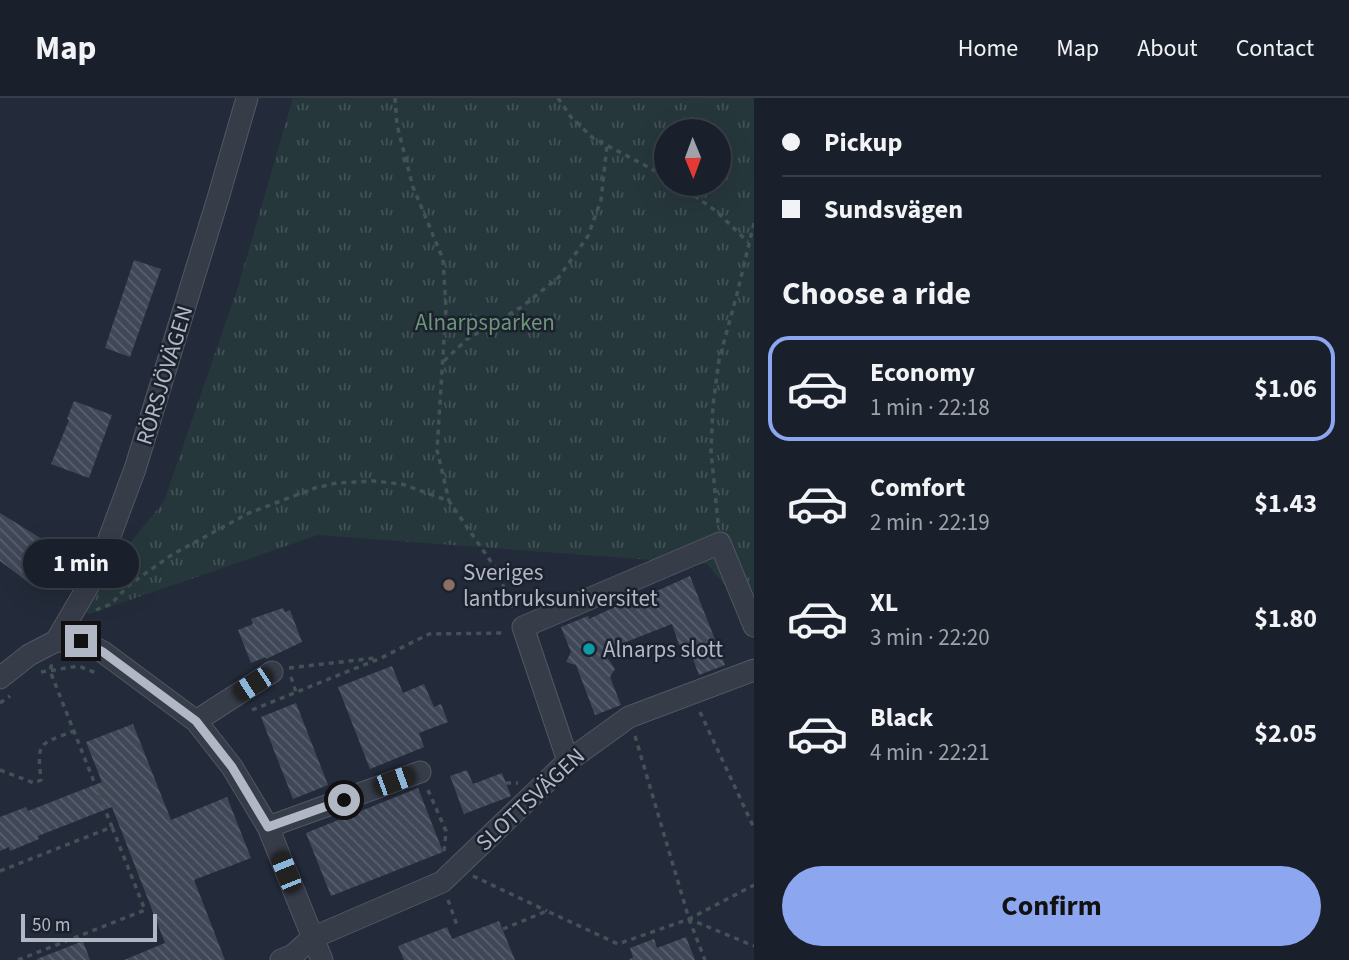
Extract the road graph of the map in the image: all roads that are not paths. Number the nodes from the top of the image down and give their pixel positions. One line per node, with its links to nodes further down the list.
1 (247, 98): 3 (street, RÖRSJÖVÄGEN)
2 (754, 626): 8 (street)
3 (56, 641): 6 (street); 7 (street)
4 (280, 670): 7 (street)
5 (754, 670): 8 (street, SLOTTSVÄGEN)
6 (8, 685)
7 (196, 721): 10 (street)
8 (568, 761): 11 (street, SLOTTSVÄGEN)
9 (420, 772): 10 (street)
10 (268, 827): 11 (street)
11 (312, 938): 12 (street, SLOTTSVÄGEN); 13 (street)
12 (281, 960)
13 (322, 960)

